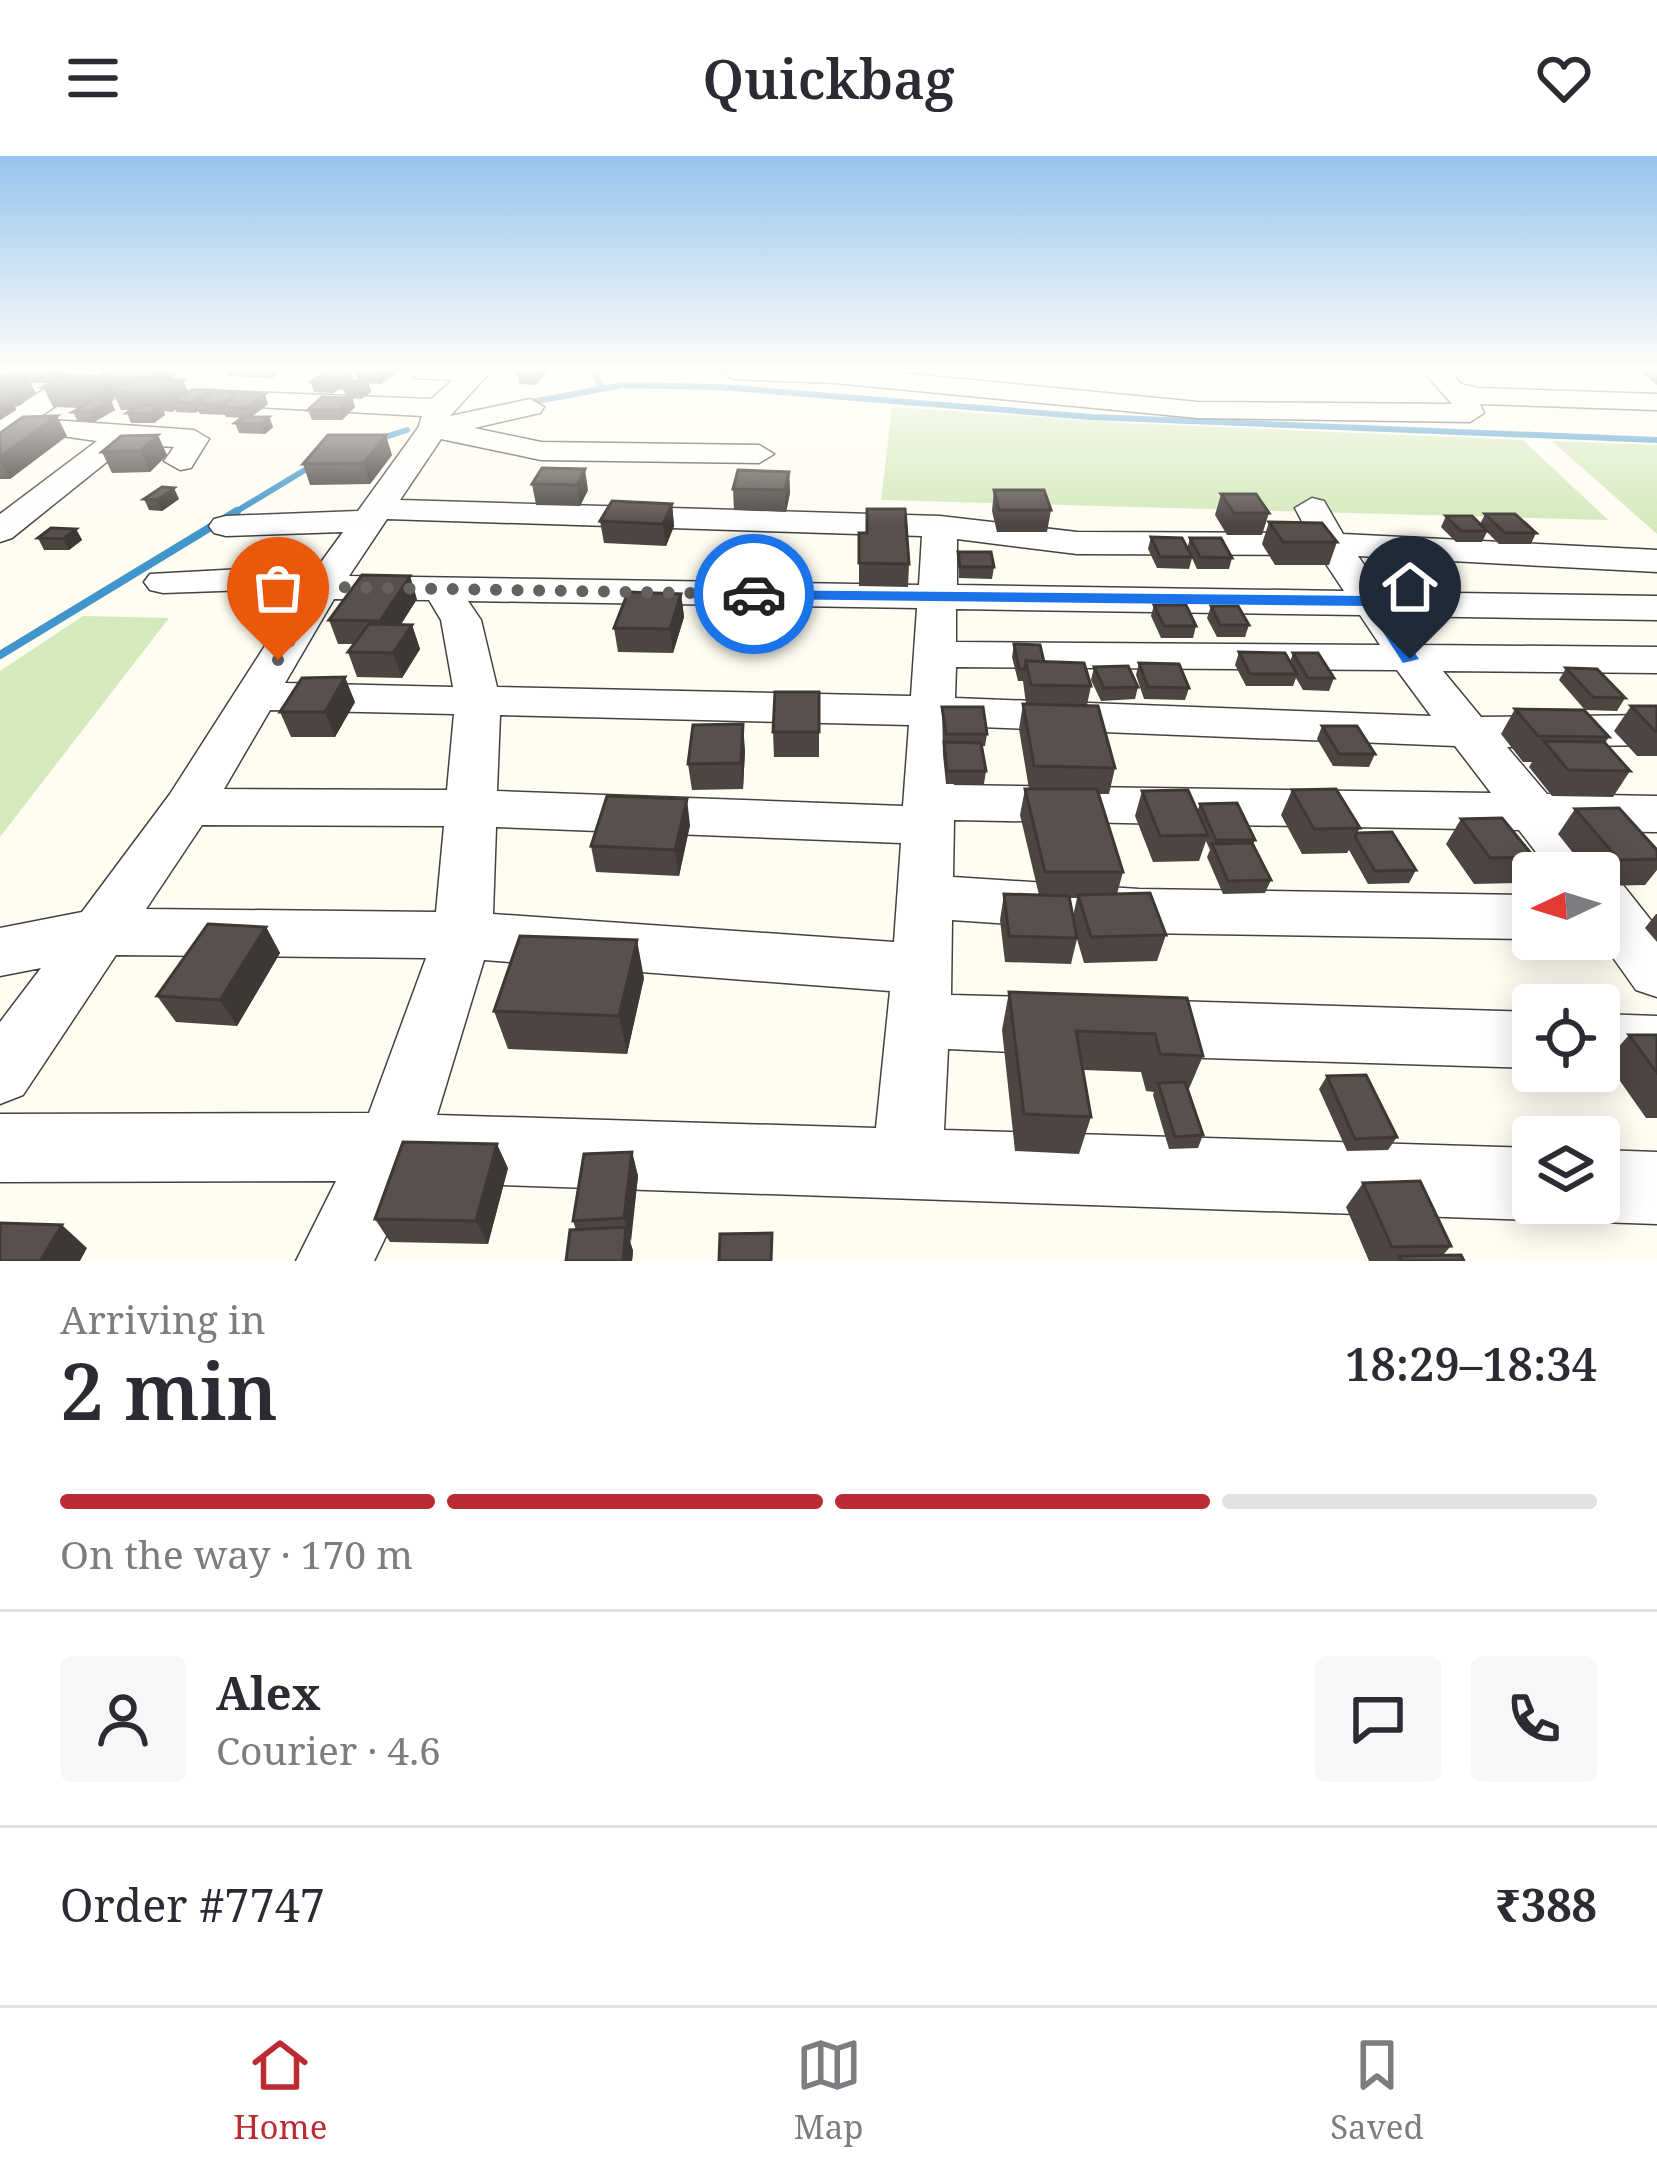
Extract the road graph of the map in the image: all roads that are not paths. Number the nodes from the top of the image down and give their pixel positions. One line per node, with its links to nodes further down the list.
1 (433, 422): 9 (street)
2 (446, 422): 6 (street)
3 (43, 426): 4 (street); 5 (street); 7 (street)
4 (5, 427)
5 (118, 434): 8 (street); 13 (street)
6 (759, 454)
7 (0, 459)
8 (180, 461)
9 (372, 515): 10 (street); 11 (street); 16 (street)
10 (226, 526)
11 (940, 526): 12 (street); 18 (street)
12 (1321, 526): 14 (street); 19 (street)
13 (0, 531)
14 (1657, 561)
15 (163, 582): 16 (street)
16 (326, 582): 17 (street); 24 (street)
17 (442, 590): 18 (street); 25 (street)
18 (937, 596): 19 (street); 21 (street)
19 (1371, 601): 20 (street); 22 (street)
20 (1657, 608)
21 (934, 654): 22 (street); 26 (street)
22 (1410, 659): 23 (street); 28 (street)
23 (1657, 660)
24 (256, 696): 25 (street); 29 (street)
25 (478, 700): 26 (street); 30 (street)
26 (932, 711): 28 (street); 31 (street)
27 (1657, 730): 28 (street)
28 (1470, 732): 32 (street)
29 (188, 807): 30 (street); 38 (street)
30 (472, 808): 31 (street); 39 (street)
31 (928, 813): 32 (street); 35 (street)
32 (1534, 814): 33 (street); 34 (street)
33 (1657, 814)
34 (1565, 852)
35 (925, 896): 37 (street); 42 (street)
36 (1620, 916): 41 (street)
37 (1512, 917)
38 (100, 932): 39 (street); 40 (street); 46 (street)
39 (463, 935): 42 (street); 47 (street)
40 (0, 952)
41 (1657, 972)
42 (921, 995): 43 (street); 49 (street)
43 (1512, 1038)
44 (1620, 1043): 45 (street)
45 (1657, 1044)
46 (0, 1074)
47 (392, 1147): 48 (street); 49 (street); 53 (street)
48 (0, 1148)
49 (907, 1166): 50 (street)
50 (1512, 1183)
51 (1620, 1187): 52 (street)
52 (1657, 1188)
53 (334, 1261)

